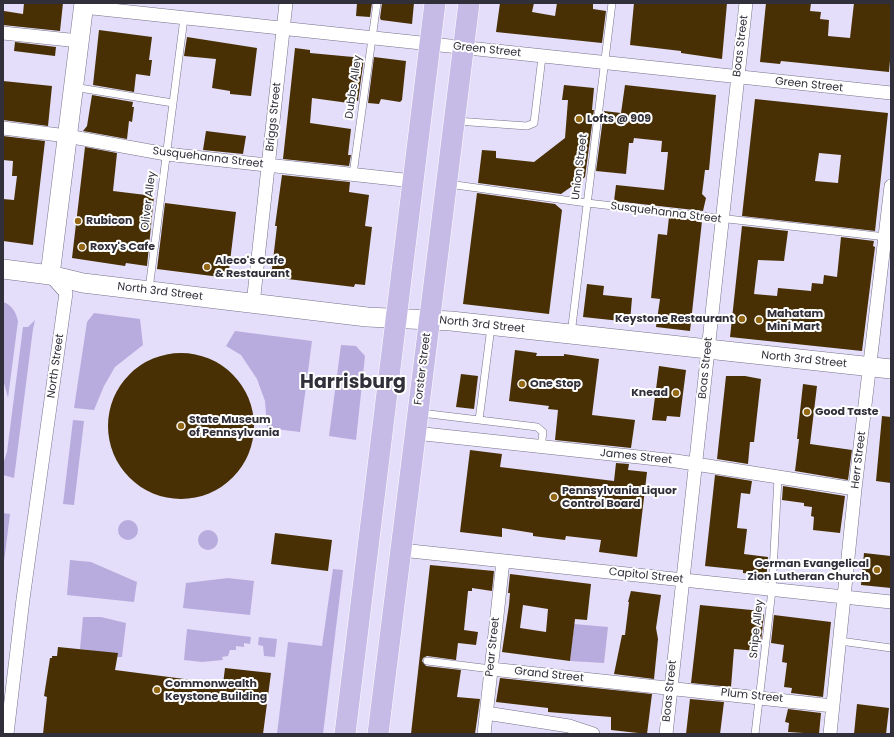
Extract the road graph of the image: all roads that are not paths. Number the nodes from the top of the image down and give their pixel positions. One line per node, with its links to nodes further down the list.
1 (286, 3): 9 (street, Briggs Street)
2 (377, 3): 11 (lane, Dubbs Alley)
3 (435, 3): 13 (main road)
4 (469, 3): 14 (main road, Forster Street)
5 (612, 3): 16 (lane, Union Street)
6 (746, 3): 17 (street, Boas Street)
7 (84, 5): 8 (street, Green Street); 12 (main road)
8 (184, 18): 9 (street, Green Street); 20 (lane, Oliver Alley)
9 (284, 28): 11 (street, Green Street); 25 (street, Briggs Street)
10 (3, 33): 12 (street)
11 (373, 38): 13 (street, Green Street); 26 (lane, Dubbs Alley)
12 (79, 41): 18 (main road)
13 (430, 44): 14 (street, Green Street); 27 (main road)
14 (463, 47): 15 (street, Green Street); 21 (main road, Forster Street)
15 (542, 57): 16 (street, Green Street); 21 (lane)
16 (605, 63): 17 (street, Green Street); 30 (lane, Union Street)
17 (738, 77): 19 (street, Green Street); 31 (street, Boas Street)
18 (73, 87): 20 (lane); 23 (main road)
19 (891, 93)
20 (173, 103): 24 (lane, Oliver Alley)
21 (454, 121): 28 (main road, Forster Street)
22 (3, 128): 23 (street, Susquehanna Street)
23 (67, 136): 24 (street, Susquehanna Street); 35 (main road)
24 (166, 154): 25 (street, Susquehanna Street); 36 (lane, Oliver Alley)
25 (269, 165): 26 (street, Susquehanna Street); 37 (street, Briggs Street)
26 (353, 174): 27 (street, Susquehanna Street)
27 (414, 180): 38 (main road)
28 (446, 184): 30 (lane, Susquehanna Street); 39 (main road, Forster Street)
29 (891, 186): 32 (street, Herr Street)
30 (587, 204): 31 (lane, Susquehanna Street); 41 (lane, Union Street)
31 (722, 219): 32 (lane, Susquehanna Street); 42 (street, Boas Street)
32 (886, 237): 33 (street, Herr Street)
33 (887, 256): 43 (street, Herr Street)
34 (3, 269): 35 (main road, North 3rd Street)
35 (50, 275): 36 (main road, North 3rd Street); 66 (street, North Street)
36 (149, 291): 37 (main road, North 3rd Street)
37 (253, 304): 38 (main road, North 3rd Street)
38 (397, 319): 39 (main road, North 3rd Street); 67 (main road)
39 (430, 320): 40 (main road, North 3rd Street); 45 (main road, Forster Street)
40 (491, 325): 41 (main road, North 3rd Street); 46 (lane)
41 (571, 334): 42 (main road, North 3rd Street)
42 (708, 349): 43 (main road, North 3rd Street); 49 (street, Boas Street)
43 (870, 366): 44 (main road, North 3rd Street); 51 (street, Herr Street)
44 (891, 369)
45 (418, 412): 46 (lane); 47 (main road, Forster Street)
46 (479, 420): 48 (lane)
47 (415, 433): 48 (street, James Street); 52 (main road, Forster Street)
48 (541, 447): 49 (street, James Street)
49 (695, 464): 50 (street, James Street); 54 (street, Boas Street)
50 (778, 478): 51 (street, James Street); 55 (lane, Snipe Alley)
51 (855, 489): 56 (street, Herr Street)
52 (401, 550): 53 (street, Capitol Street); 68 (main road, Forster Street)
53 (503, 561): 54 (street, Capitol Street); 61 (street, Pear Street)
54 (682, 580): 55 (street, Capitol Street); 62 (street, Boas Street)
55 (772, 590): 56 (street, Capitol Street); 63 (lane, Snipe Alley)
56 (845, 597): 57 (street, Capitol Street); 58 (street, Herr Street)
57 (891, 602)
58 (840, 642): 59 (lane); 64 (street, Herr Street)
59 (891, 648)
60 (427, 662): 61 (lane, Grand Street)
61 (491, 669): 62 (street, Grand Street); 65 (street, Pear Street)
62 (670, 688): 63 (street, Plum Street); 71 (street, Boas Street)
63 (761, 697): 64 (street, Plum Street); 72 (lane, Snipe Alley)
64 (833, 706): 73 (street, Herr Street)
65 (486, 713): 69 (street, Pear Street); 70 (street)
66 (7, 734)
67 (345, 734)
68 (378, 734)
69 (484, 734)
70 (593, 734)
71 (666, 734)
72 (755, 734)
73 (830, 734)

